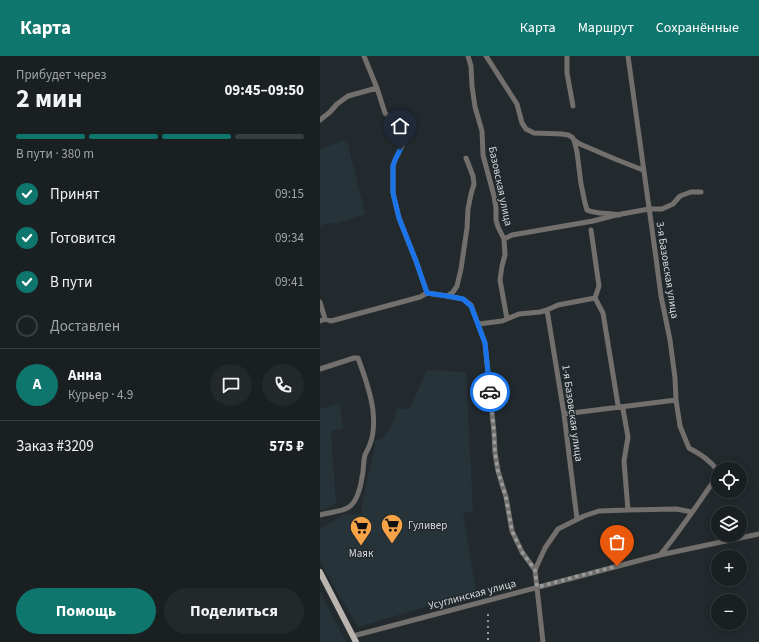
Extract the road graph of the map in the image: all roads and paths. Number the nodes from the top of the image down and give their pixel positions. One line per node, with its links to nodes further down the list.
1 (364, 56): 6 (street)
2 (468, 56): 16 (street, Базовская улица)
3 (486, 56): 9 (street)
4 (567, 56): 7 (street)
5 (628, 56): 11 (street, 3-я Базовская улица)
6 (377, 88): 8 (street); 17 (street)
7 (573, 106)
8 (320, 120)
9 (574, 140): 11 (street); 14 (street)
10 (466, 158): 18 (street)
11 (644, 170): 13 (street, 3-я Базовская улица)
12 (700, 192): 13 (street)
13 (649, 209): 14 (street); 26 (street, 3-я Базовская улица)
14 (620, 215): 16 (street)
15 (591, 230): 19 (street)
16 (504, 239): 22 (street, Базовская улица)
17 (427, 293): 18 (street); 23 (street)
18 (447, 296): 24 (street)
19 (595, 298): 21 (street); 27 (street)
20 (320, 302): 23 (street)
21 (547, 310): 22 (street); 28 (street, 1-я Базовская улица)
22 (507, 319): 24 (street)
23 (323, 320)
24 (478, 323): 37 (street)
25 (320, 369): 33 (street)
26 (676, 400): 27 (street); 29 (street, 3-я Базовская улица)
27 (620, 407): 28 (street); 31 (street)
28 (564, 414): 34 (street, 1-я Базовская улица)
29 (711, 462)
30 (711, 485): 32 (street)
31 (628, 510): 32 (street); 34 (street)
32 (692, 512): 36 (street)
33 (320, 515)
34 (576, 519): 37 (street)
35 (759, 534): 36 (street, Усуглинская улица)
36 (660, 555): 39 (street, Усуглинская улица)
37 (535, 570): 39 (street)
38 (320, 572): 40 (main road)
39 (537, 587): 40 (street, Усуглинская улица); 41 (street)
40 (355, 639)
41 (543, 642)

